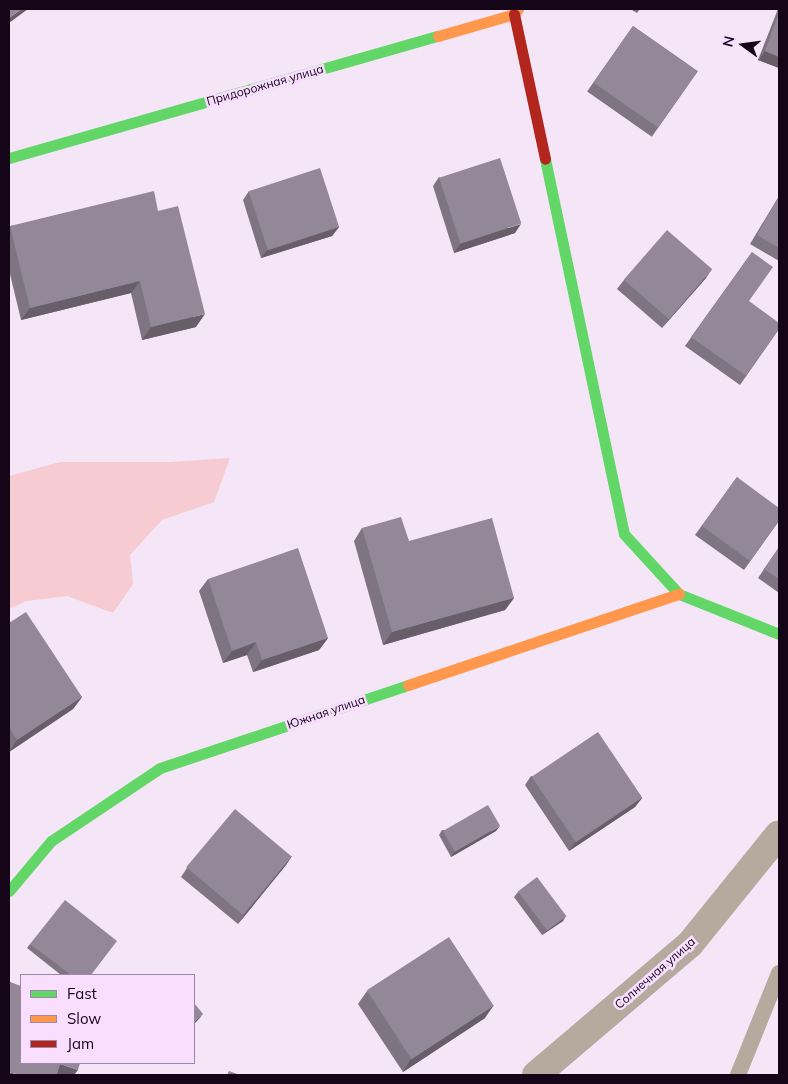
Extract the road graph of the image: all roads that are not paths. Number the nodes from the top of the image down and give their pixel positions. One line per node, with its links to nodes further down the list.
1 (516, 11): 2 (street, Придорожная улица); 3 (street)
2 (9, 158)
3 (679, 594): 4 (street); 6 (street, Южная улица)
4 (779, 634)
5 (779, 834): 8 (street, Солнечная улица)
6 (9, 891)
7 (779, 973): 9 (lane)
8 (536, 1075)
9 (738, 1075)

